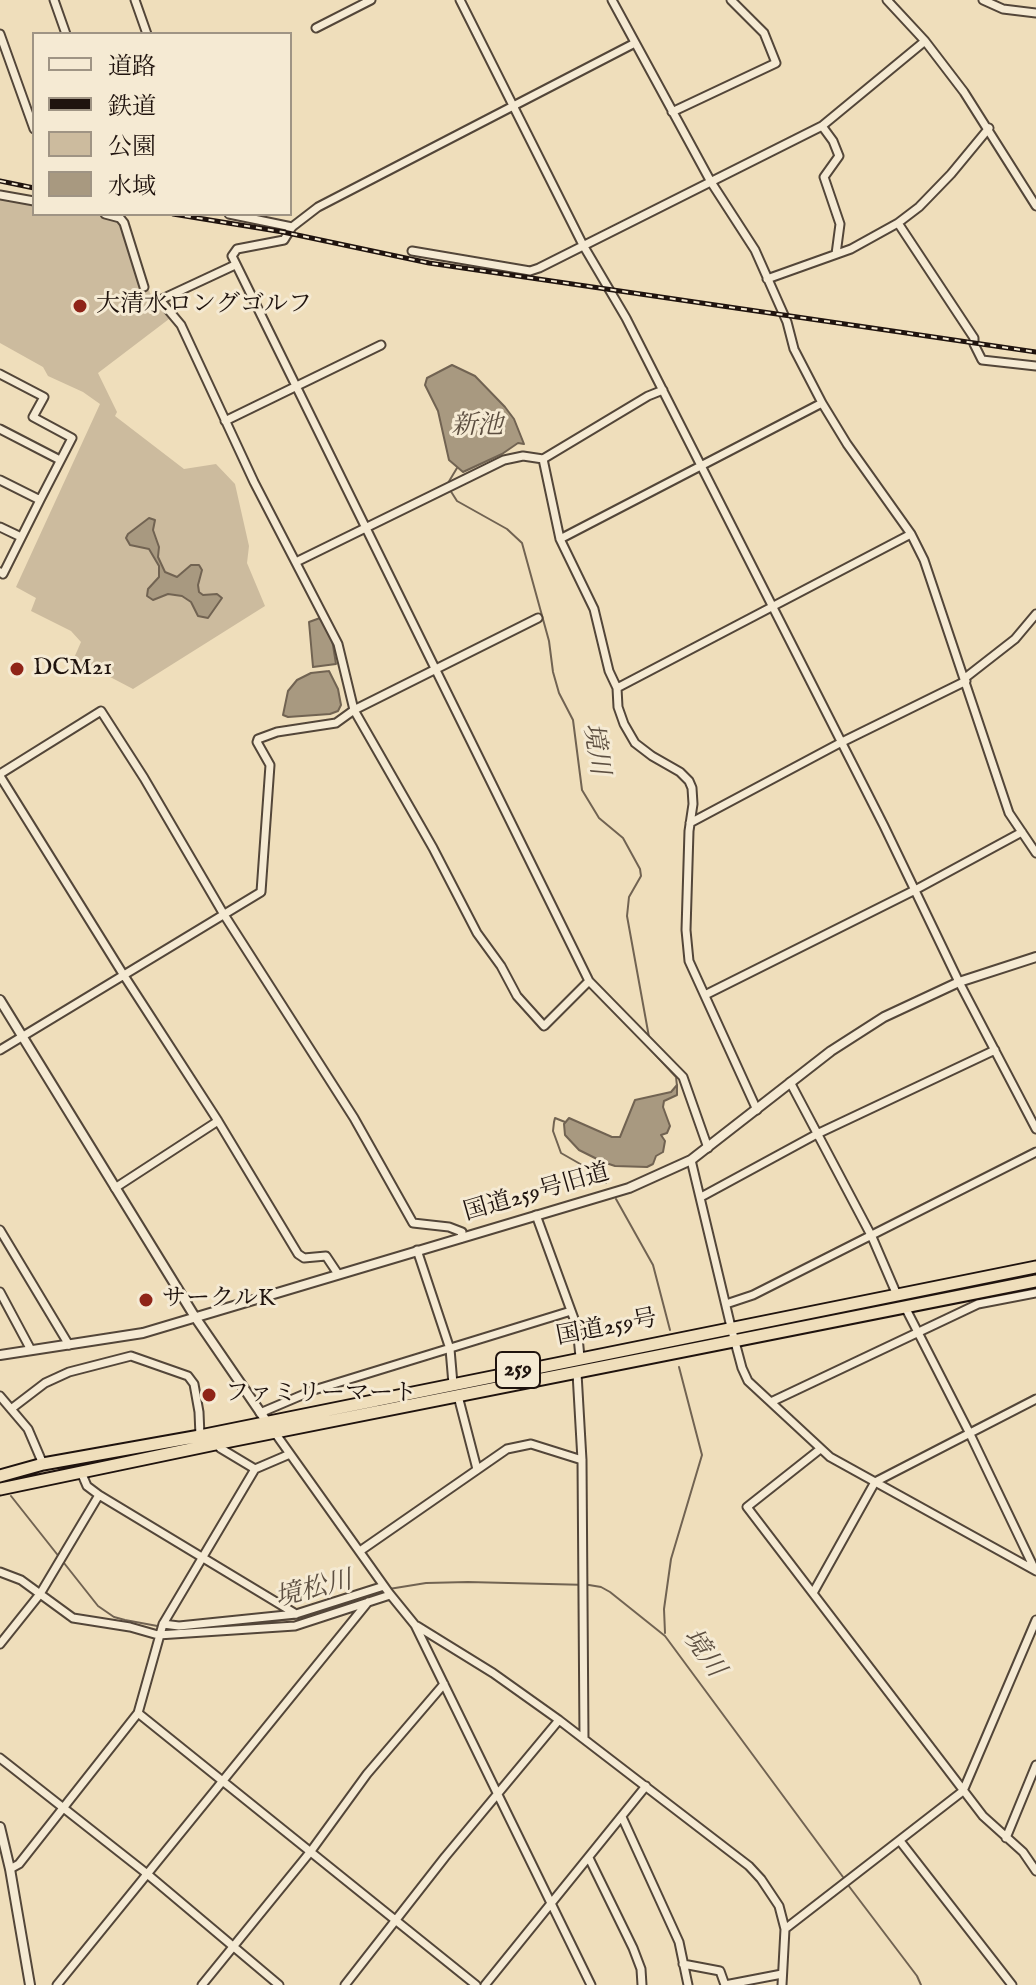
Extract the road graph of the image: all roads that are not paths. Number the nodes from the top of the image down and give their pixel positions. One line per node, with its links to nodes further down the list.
1 (54, 0): 11 (street)
2 (135, 0): 12 (street)
3 (371, 0): 10 (street)
4 (460, 0): 16 (street)
5 (612, 0): 15 (street)
6 (731, 0): 17 (street)
7 (887, 0): 14 (street)
8 (983, 0): 9 (street)
9 (1036, 13)
10 (316, 28)
11 (65, 32)
12 (146, 32)
13 (0, 34): 18 (street)
14 (925, 41): 19 (street); 20 (street)
15 (635, 43): 16 (street); 17 (street)
16 (513, 105): 28 (street); 29 (street)
17 (672, 112): 21 (street)
18 (32, 123)
19 (822, 126): 21 (street); 31 (street)
20 (989, 128): 24 (street); 27 (street)
21 (711, 182): 29 (street); 33 (street)
22 (0, 195): 23 (street)
23 (32, 201)
24 (1036, 206)
25 (112, 216): 34 (street)
26 (239, 216): 28 (street)
27 (898, 223): 31 (street); 36 (street)
28 (292, 227): 32 (street)
29 (583, 245): 30 (street); 39 (street)
30 (412, 251)
31 (836, 254): 33 (street)
32 (235, 265): 38 (street); 41 (street)
33 (767, 279): 40 (street)
34 (144, 287)
35 (381, 345): 38 (street)
36 (1036, 366)
37 (0, 374): 44 (street)
38 (295, 387): 41 (street); 49 (street)
39 (663, 390): 43 (street); 45 (street)
40 (822, 403): 45 (street); 50 (street)
41 (225, 421): 53 (street)
42 (0, 429): 44 (street)
43 (543, 459): 49 (street); 52 (street)
44 (60, 460): 47 (street)
45 (700, 465): 52 (street); 55 (street)
46 (0, 480): 47 (street)
47 (40, 500): 51 (street)
48 (0, 527): 51 (street)
49 (366, 527): 53 (street); 58 (street)
50 (911, 534): 55 (street); 59 (street)
51 (21, 537): 54 (street)
52 (560, 539): 60 (street)
53 (296, 562): 61 (street)
54 (0, 572)
55 (771, 607): 60 (street); 62 (street)
56 (538, 618): 58 (street)
57 (1035, 620): 59 (street)
58 (435, 668): 61 (street); 71 (street)
59 (965, 680): 62 (street); 65 (street)
60 (617, 688): 64 (street)
61 (354, 710): 68 (street); 71 (street)
62 (840, 743): 64 (street); 67 (street)
63 (0, 775): 68 (street); 70 (street)
64 (690, 823): 73 (street)
65 (1022, 832): 66 (street); 67 (street)
66 (1036, 853)
67 (915, 890): 72 (street); 73 (street)
68 (223, 913): 70 (street); 91 (street)
69 (1036, 957): 72 (street, 国道259号旧道)
70 (123, 974): 75 (street); 80 (street)
71 (589, 981): 83 (street)
72 (959, 982): 77 (street); 78 (street, 国道259号旧道)
73 (705, 995): 79 (street)
74 (0, 1000): 75 (street)
75 (22, 1036): 76 (street); 86 (street)
76 (0, 1050)
77 (995, 1050): 81 (street); 82 (street)
78 (790, 1082): 79 (street, 国道259号旧道); 82 (street)
79 (757, 1110): 83 (street, 国道259号旧道)
80 (218, 1121): 86 (street); 94 (street)
81 (1036, 1129)
82 (817, 1134): 87 (street); 90 (street)
83 (708, 1148): 85 (street, 国道259号旧道)
84 (1036, 1152): 90 (street)
85 (691, 1160): 87 (street); 88 (street, 国道259号旧道)
86 (115, 1188): 102 (street)
87 (701, 1197): 99 (street)
88 (536, 1215): 91 (street, 国道259号旧道); 101 (street)
89 (0, 1230): 106 (street)
90 (872, 1237): 98 (street); 99 (street)
91 (461, 1238): 92 (street, 国道259号旧道)
92 (417, 1250): 94 (street, 国道259号旧道); 107 (street)
93 (1036, 1267): 98 (highway, 国道259号 / 259)
94 (338, 1274): 102 (street, 国道259号旧道)
95 (1036, 1281): 100 (highway, 国道259号 / 259)
96 (0, 1292): 108 (street)
97 (1036, 1293): 104 (street)
98 (897, 1295): 103 (highway, 国道259号 / 259)
99 (726, 1304): 103 (street)
100 (905, 1307): 104 (street); 105 (highway, 国道259号 / 259)
101 (571, 1311): 107 (street); 110 (street)
102 (195, 1317): 106 (street, 国道259号旧道); 118 (street)
103 (731, 1327): 105 (street); 110 (highway, 国道259号 / 259)
104 (920, 1334): 116 (street); 120 (street)
105 (734, 1341): 111 (highway, 国道259号 / 259); 116 (street)
106 (69, 1345): 108 (street, 国道259号旧道)
107 (450, 1349): 112 (street); 118 (street)
108 (31, 1350): 109 (street, 国道259号旧道)
109 (0, 1355)
110 (580, 1357): 112 (highway, 国道259号 / 259)
111 (577, 1373): 114 (highway, 国道259号 / 259); 125 (street)
112 (453, 1384): 118 (highway, 国道259号 / 259)
113 (0, 1396): 117 (street)
114 (458, 1396): 119 (highway, 国道259号 / 259); 128 (street)
115 (1036, 1399): 120 (street)
116 (771, 1402): 123 (street)
117 (11, 1409): 121 (street); 126 (street)
118 (263, 1418): 119 (street); 121 (highway, 国道259号 / 259)
119 (275, 1432): 122 (highway, 国道259号 / 259); 124 (street)
120 (969, 1432): 131 (street); 131 (street)
121 (200, 1436): 126 (highway, 国道259号 / 259)
122 (220, 1443): 127 (street); 129 (highway, 国道259号 / 259)
123 (819, 1450): 131 (street); 138 (street)
124 (290, 1454): 127 (street); 134 (street)
125 (582, 1460): 128 (street); 149 (street)
126 (43, 1464): 130 (highway, 国道259号 / 259)
127 (255, 1469): 135 (street)
128 (477, 1469): 134 (street)
129 (81, 1472): 132 (highway, 国道259号 / 259); 133 (street)
130 (0, 1476)
131 (875, 1482): 138 (street)
132 (0, 1489)
133 (99, 1495): 135 (street); 139 (street)
134 (360, 1551): 137 (street)
135 (202, 1557): 141 (street); 144 (street)
136 (0, 1572): 139 (street)
137 (387, 1590): 140 (street); 141 (street); 143 (street)
138 (813, 1593): 154 (street)
139 (40, 1594): 144 (street); 145 (street)
140 (368, 1602): 141 (street); 152 (street)
141 (301, 1617): 144 (street); 144 (street)
142 (1036, 1620): 154 (street)
143 (415, 1625): 146 (street); 148 (street)
144 (161, 1629): 147 (street)
145 (0, 1644)
146 (444, 1684): 155 (street); 161 (street)
147 (138, 1713): 152 (street); 156 (street)
148 (559, 1720): 149 (street); 155 (street)
149 (584, 1738): 153 (street)
150 (0, 1758): 156 (street)
151 (1036, 1765): 159 (street)
152 (223, 1780): 161 (street); 165 (street)
153 (646, 1786): 157 (street); 168 (street)
154 (963, 1791): 159 (street); 160 (street)
155 (499, 1795): 166 (street); 167 (street)
156 (62, 1807): 163 (street); 165 (street)
157 (622, 1817): 162 (street); 170 (street)
158 (0, 1827): 163 (street)
159 (1006, 1838): 164 (street)
160 (900, 1841): 168 (street); 184 (street)
161 (311, 1851): 167 (street); 169 (street)
162 (589, 1858): 166 (street); 180 (street)
163 (10, 1869): 172 (street)
164 (1036, 1871)
165 (146, 1873): 169 (street); 173 (street)
166 (552, 1904): 178 (street); 179 (street)
167 (397, 1921): 176 (street); 177 (street)
168 (785, 1929): 171 (street)
169 (233, 1947): 174 (street); 175 (street)
170 (683, 1964): 181 (street); 182 (street)
171 (782, 1974): 182 (street); 183 (street)
172 (30, 1985)
173 (57, 1985)
174 (202, 1985)
175 (279, 1985)
176 (345, 1985)
177 (476, 1985)
178 (485, 1985)
179 (591, 1985)
180 (642, 1985)
181 (688, 1985)
182 (725, 1985)
183 (782, 1985)
184 (1012, 1985)

